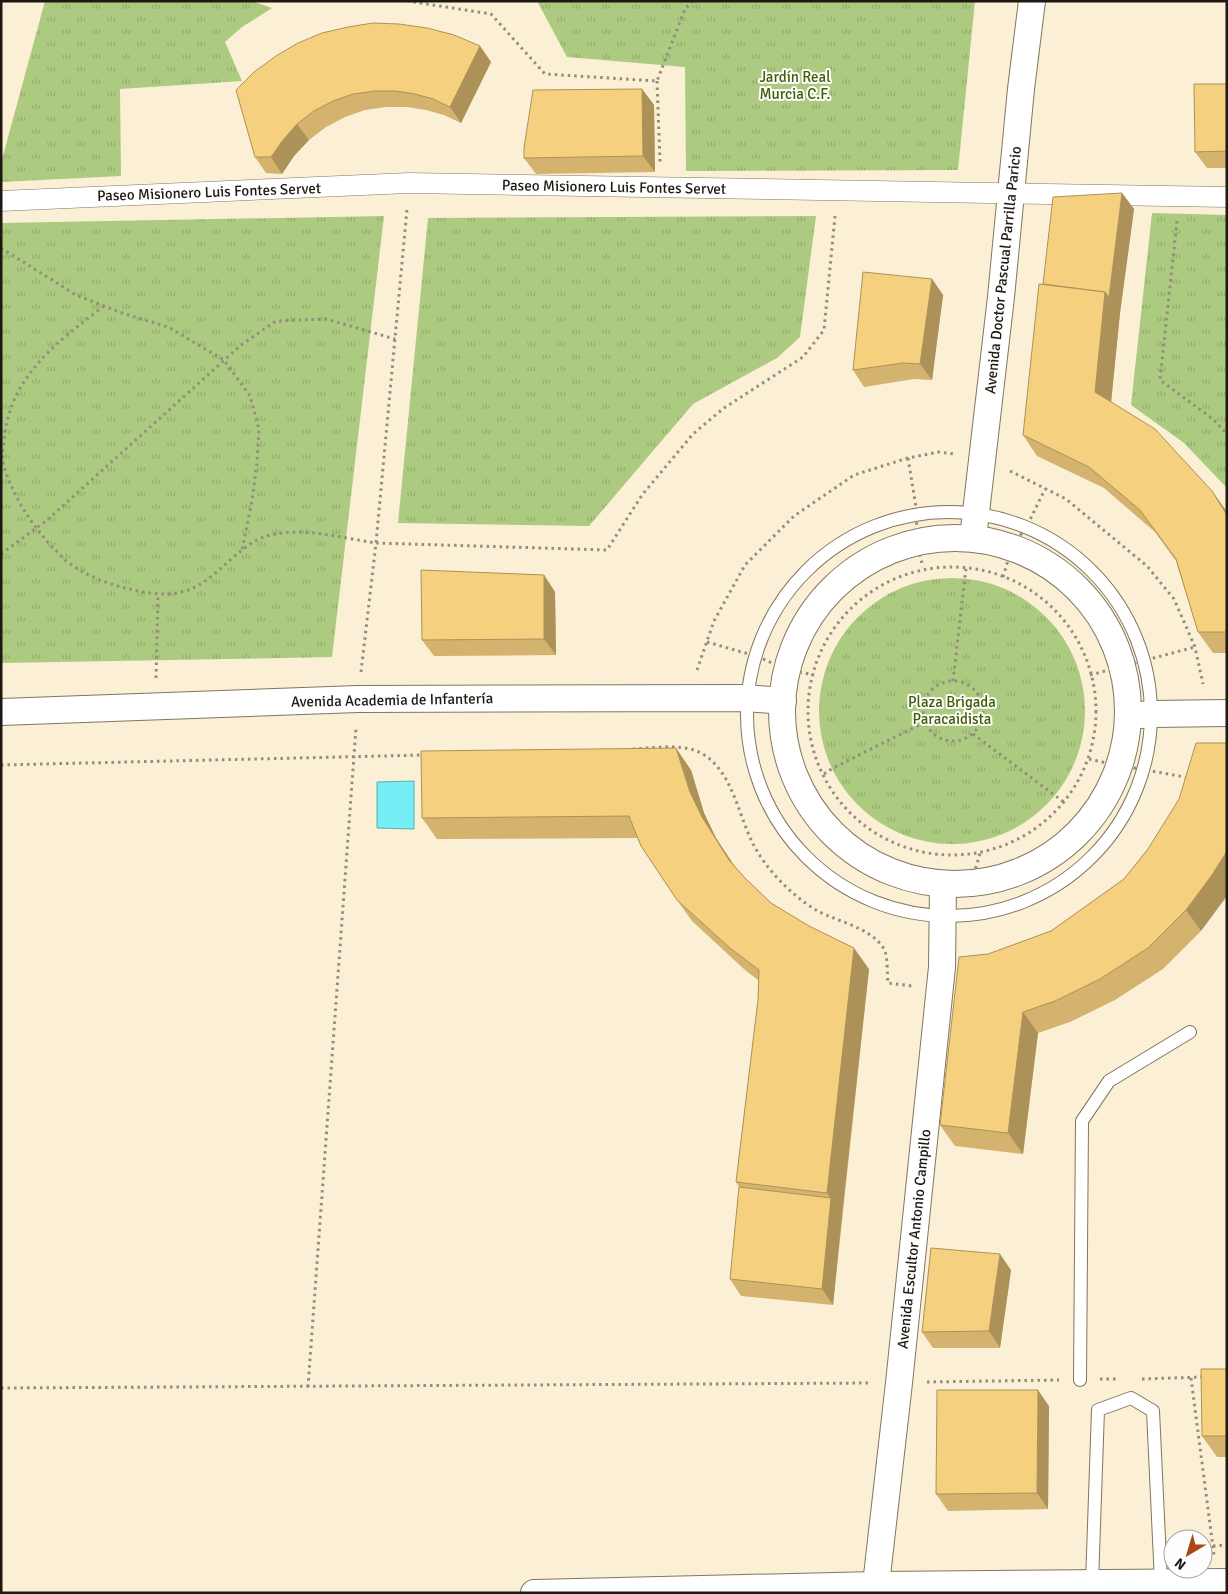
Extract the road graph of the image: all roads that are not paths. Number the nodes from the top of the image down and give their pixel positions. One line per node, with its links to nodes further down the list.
1 (1032, 1): 2 (street, Avenida Doctor Pascual Parrilla Paricio)
2 (1011, 193): 3 (street, Paseo Misionero Luis Fontes Servet); 4 (street, Paseo Misionero Luis Fontes Servet); 5 (street, Avenida Doctor Pascual Parrilla Paricio)
3 (1227, 197)
4 (1, 201)
5 (977, 511): 6 (street, Avenida Doctor Pascual Parrilla Paricio); 7 (lane); 8 (lane)
6 (973, 538): 7 (street); 9 (street)
7 (1134, 663): 12 (street)
8 (746, 698): 9 (street, Avenida Academia de Infantería); 10 (street, Avenida Academia de Infantería); 15 (lane)
9 (783, 701): 14 (street)
10 (1, 712)
11 (1218, 713): 12 (street)
12 (1140, 715): 13 (street)
13 (1131, 768): 14 (street); 15 (lane)
14 (943, 885): 15 (street, Avenida Escultor Antonio Campillo)
15 (942, 915): 21 (street, Avenida Escultor Antonio Campillo)
16 (1190, 1032): 17 (lane)
17 (1080, 1380)
18 (1161, 1582): 19 (street); 20 (street); 20 (lane)
19 (1222, 1582)
20 (1092, 1583): 21 (street)
21 (876, 1589): 22 (street)
22 (534, 1593)

